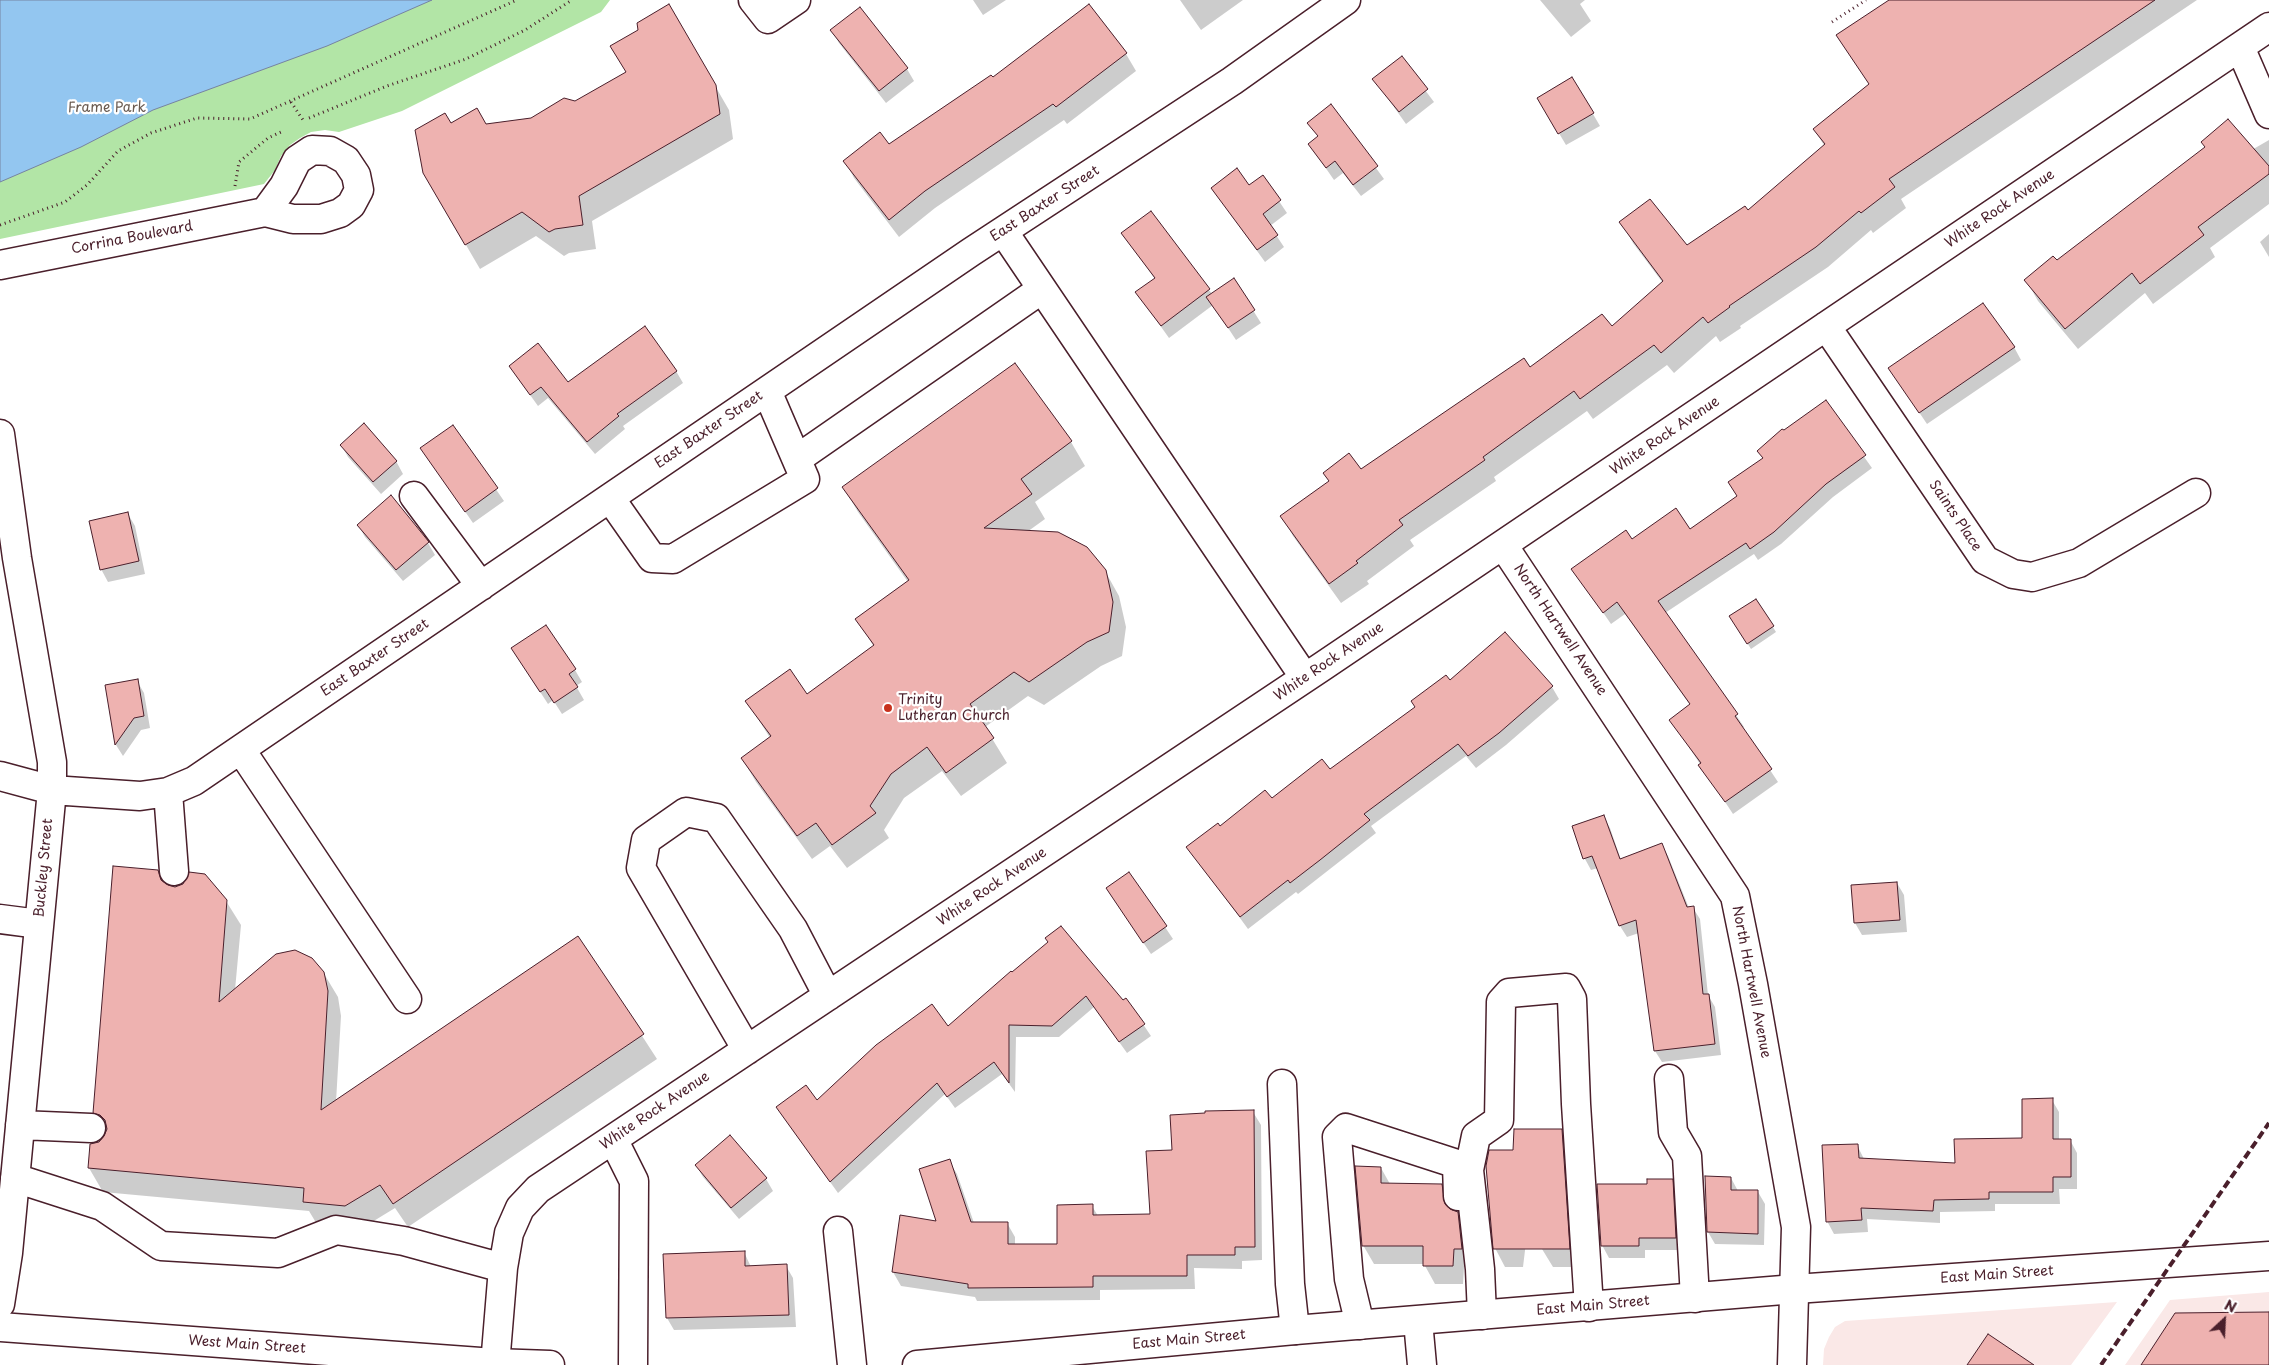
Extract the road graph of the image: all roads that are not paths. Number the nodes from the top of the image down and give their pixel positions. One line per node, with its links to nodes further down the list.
1 (753, 0): 2 (street)
2 (796, 0)
3 (1346, 0): 4 (street, East Baxter Street)
4 (1314, 9): 9 (street, East Baxter Street)
5 (2269, 27): 6 (street, White Rock Avenue)
6 (2240, 47): 7 (street); 12 (street, White Rock Avenue)
7 (2269, 114)
8 (265, 212): 10 (street, Corrina Boulevard)
9 (1003, 231): 11 (street); 13 (street, East Baxter Street)
10 (0, 265)
11 (1042, 289): 15 (street); 21 (street)
12 (1826, 326): 16 (street, Saints Place); 19 (street, White Rock Avenue)
13 (767, 391): 15 (street); 18 (street, East Baxter Street)
14 (0, 434): 24 (street, Buckley Street)
15 (797, 459): 18 (street)
16 (2196, 493)
17 (414, 496): 20 (street)
18 (610, 498): 20 (street, East Baxter Street)
19 (1503, 545): 21 (street, White Rock Avenue); 41 (street, North Hartwell Avenue)
20 (481, 586): 22 (street, East Baxter Street)
21 (1305, 678): 29 (street, White Rock Avenue)
22 (241, 750): 25 (street, East Baxter Street); 30 (street)
23 (0, 776): 24 (street, East Baxter Street)
24 (52, 790): 25 (street, East Baxter Street); 28 (street, Buckley Street)
25 (168, 792): 26 (street)
26 (174, 871)
27 (0, 919): 28 (street)
28 (39, 924): 34 (street, Buckley Street)
29 (828, 996): 31 (street, White Rock Avenue); 31 (street)
30 (407, 999)
31 (747, 1050): 36 (street, White Rock Avenue)
32 (1670, 1079): 42 (street)
33 (1282, 1084): 49 (street)
34 (20, 1125): 35 (street); 37 (street, Buckley Street)
35 (92, 1128)
36 (613, 1139): 40 (street, White Rock Avenue); 52 (street)
37 (15, 1178): 40 (street); 43 (street, Buckley Street)
38 (838, 1231): 53 (street)
39 (2269, 1256): 41 (street, East Main Street)
40 (503, 1268): 50 (street, White Rock Avenue)
41 (1795, 1289): 42 (street, East Main Street); 56 (street, North Hartwell Avenue)
42 (1695, 1298): 44 (street, East Main Street)
43 (0, 1304)
44 (1589, 1307): 45 (street, East Main Street); 45 (street)
45 (1473, 1316): 46 (street, East Main Street); 47 (street)
46 (1418, 1321): 47 (street, East Main Street); 55 (street)
47 (1360, 1325): 49 (street, East Main Street)
48 (0, 1327): 50 (street, West Main Street)
49 (1295, 1330): 54 (street, East Main Street)
50 (494, 1364): 51 (street)
51 (550, 1365)
52 (633, 1365)
53 (852, 1365)
54 (917, 1365)
55 (1422, 1365)
56 (1792, 1365)

